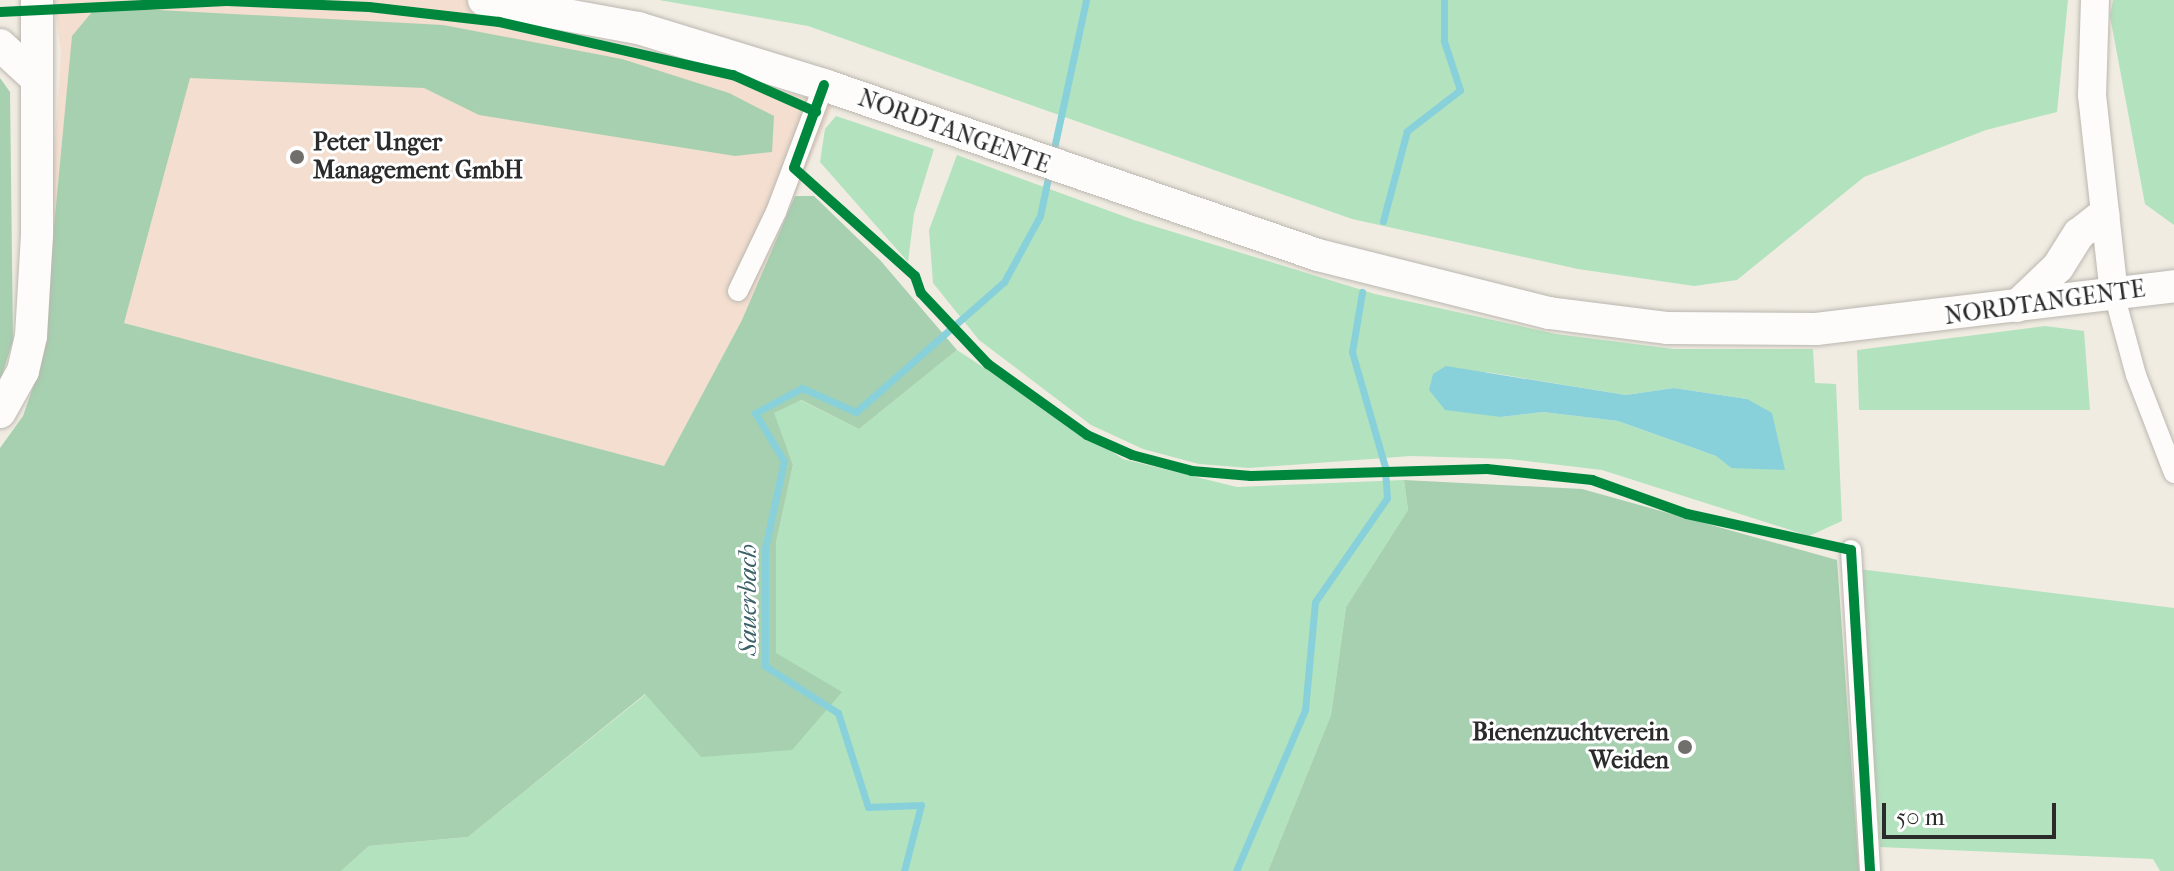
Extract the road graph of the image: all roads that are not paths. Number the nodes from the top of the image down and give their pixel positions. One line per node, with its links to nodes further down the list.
1 (37, 0): 5 (main road)
2 (484, 0): 6 (main road, NORDTANGENTE)
3 (2095, 0): 7 (street)
4 (0, 45): 5 (main road)
5 (37, 79): 12 (main road)
6 (824, 85): 9 (street); 11 (main road, NORDTANGENTE)
7 (2103, 215): 10 (street); 11 (main road)
8 (2174, 286): 10 (main road, NORDTANGENTE)
9 (738, 291)
10 (2114, 294): 11 (main road, NORDTANGENTE); 13 (street)
11 (2017, 306)
12 (0, 412)
13 (2174, 473)
14 (1851, 550): 15 (street)
15 (1870, 871)

